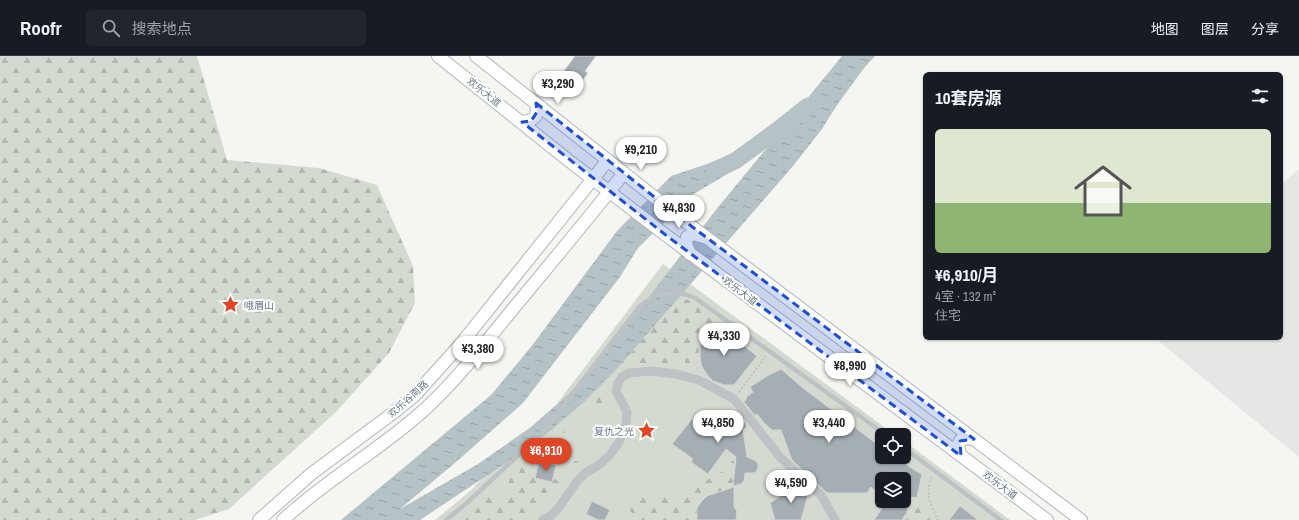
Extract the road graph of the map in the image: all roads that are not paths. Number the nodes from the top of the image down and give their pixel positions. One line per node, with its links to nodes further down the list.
1 (438, 56): 4 (main road, 欢乐大道)
2 (476, 56): 3 (main road)
3 (536, 103): 4 (main road); 5 (main road)
4 (522, 122): 7 (main road, 欢乐大道)
5 (608, 160): 6 (main road); 7 (main road, 欢乐谷南路)
6 (624, 173): 8 (main road, 欢乐谷南路); 9 (main road)
7 (592, 179): 8 (main road, 欢乐大道); 17 (main road, 欢乐谷南路)
8 (609, 192): 10 (main road, 欢乐大道); 18 (main road, 欢乐谷南路)
9 (705, 237): 10 (main road); 11 (main road)
10 (690, 254): 12 (main road, 欢乐大道)
11 (826, 328): 12 (main road); 14 (main road)
12 (811, 344): 16 (main road, 欢乐大道)
13 (876, 428): 21 (lane)
14 (974, 439): 16 (main road); 26 (main road)
15 (911, 453): 24 (lane)
16 (961, 456): 25 (main road, 欢乐大道)
17 (283, 497): 18 (main road); 19 (main road, 欢乐谷南路)
18 (293, 511): 20 (main road, 欢乐谷南路)
19 (259, 520)
20 (283, 520)
21 (446, 520)
22 (543, 520): 23 (street)
23 (835, 520)
24 (1001, 520)
25 (1047, 520)
26 (1081, 520)

